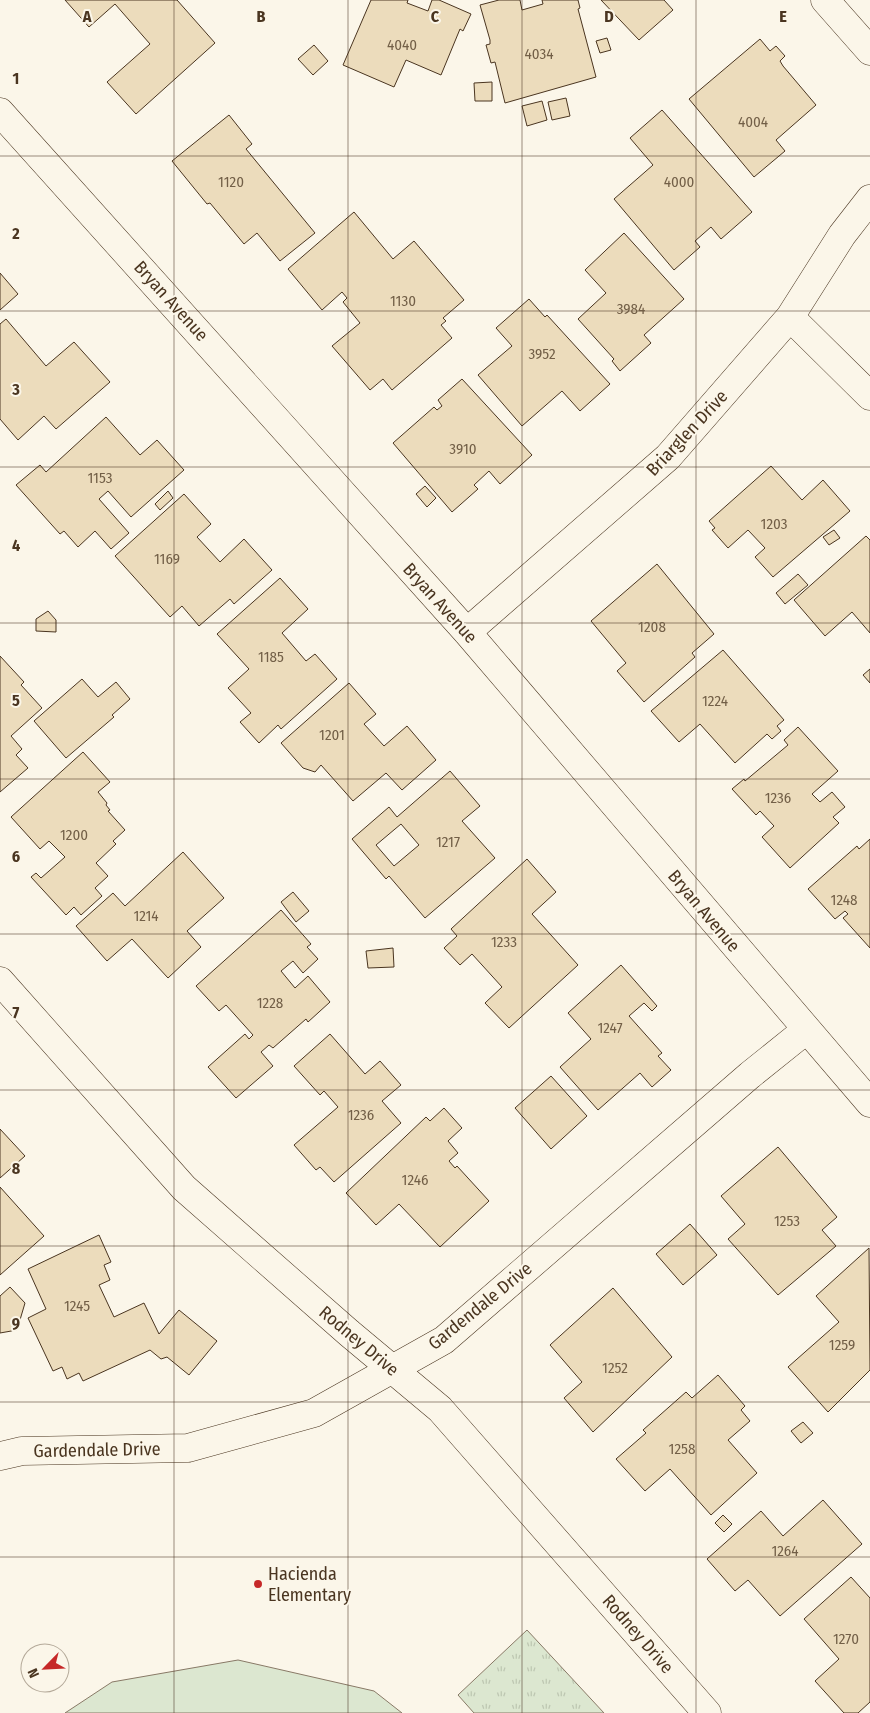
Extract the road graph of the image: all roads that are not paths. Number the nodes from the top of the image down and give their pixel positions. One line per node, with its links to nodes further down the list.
1 (825, 0): 2 (street)
2 (870, 51)
3 (0, 112): 7 (street, Bryan Avenue)
4 (870, 199): 5 (street, Briarglen Drive)
5 (790, 317): 6 (street); 7 (street, Briarglen Drive)
6 (870, 396)
7 (467, 632): 9 (street, Bryan Avenue)
8 (0, 981): 11 (street, Rodney Drive)
9 (806, 1030): 10 (street, Bryan Avenue); 11 (street, Gardendale Drive)
10 (870, 1103)
11 (393, 1370): 12 (street, Gardendale Drive); 13 (street, Rodney Drive)
12 (0, 1456)
13 (707, 1713)

